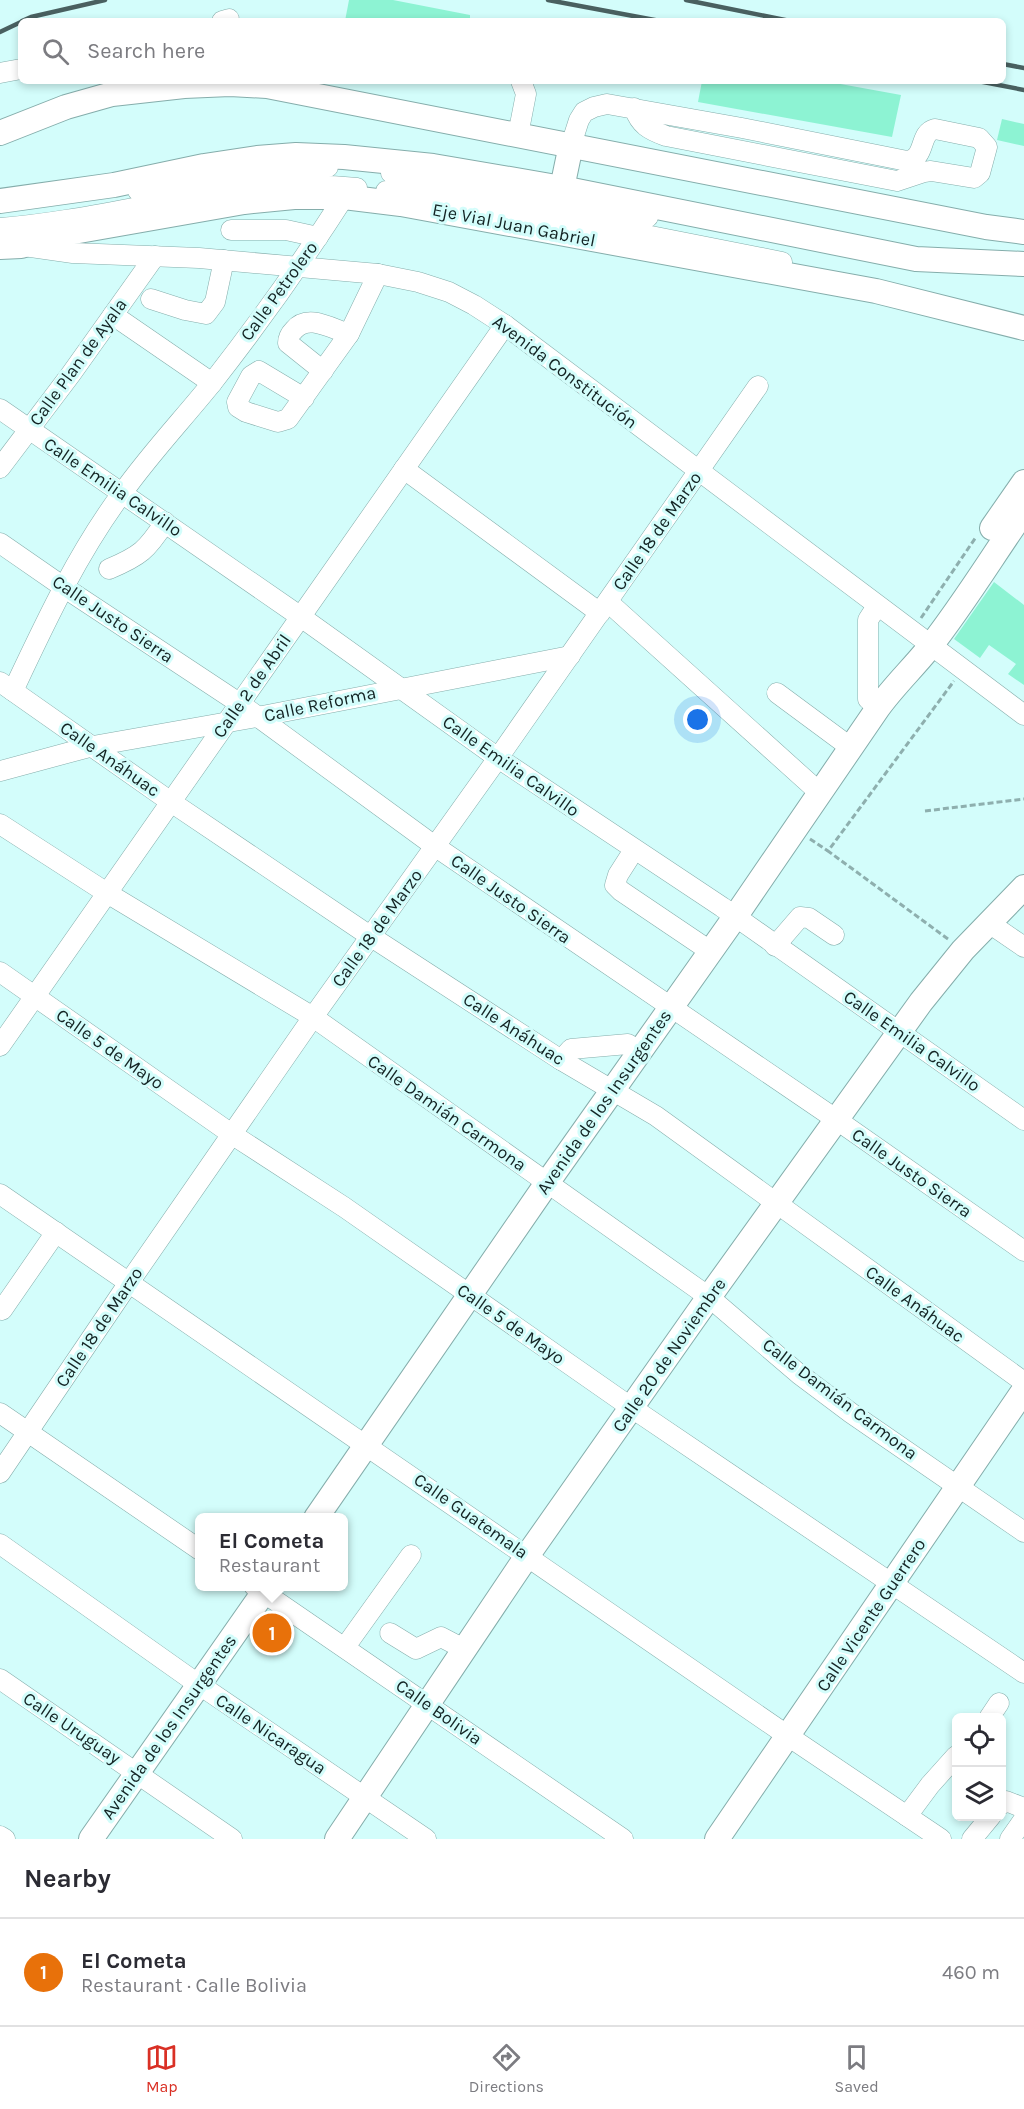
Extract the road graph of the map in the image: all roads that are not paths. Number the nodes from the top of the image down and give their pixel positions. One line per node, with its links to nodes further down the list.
1 (18, 70): 2 (street)
2 (0, 73)
3 (523, 84): 5 (street)
4 (0, 133): 5 (main road)
5 (518, 135): 6 (main road)
6 (571, 145): 7 (street); 8 (main road); 14 (main road)
7 (919, 166)
8 (562, 188): 10 (main road); 18 (main road)
9 (344, 197): 15 (street, Calle Petrolero); 16 (main road, Eje Vial Juan Gabriel); 23 (main road, Eje Vial Juan Gabriel)
10 (0, 201)
11 (0, 211): 18 (street)
12 (0, 228): 23 (street)
13 (231, 230): 15 (street)
14 (1024, 232)
15 (318, 237): 21 (street, Calle Petrolero)
16 (11, 247): 17 (street, Avenida Constitución)
17 (155, 256): 19 (street, Avenida Constitución); 25 (street, Calle Plan de Ayala)
18 (916, 259): 20 (main road)
19 (224, 260): 21 (street, Avenida Constitución); 24 (street)
20 (1024, 264)
21 (299, 266): 22 (street, Avenida Constitución); 30 (street, Calle Petrolero)
22 (378, 274): 26 (street, Avenida Constitución); 28 (street)
23 (876, 291): 27 (main road, Eje Vial Juan Gabriel)
24 (151, 299)
25 (113, 315): 30 (street); 34 (street, Calle Plan de Ayala)
26 (505, 325): 36 (street, Calle 2 de Abril); 37 (street, Avenida Constitución)
27 (1024, 327)
28 (349, 334): 29 (street); 29 (street)
29 (323, 371): 32 (street)
30 (212, 383): 39 (street, Calle Petrolero)
31 (758, 386): 37 (street, Calle 18 de Marzo)
32 (304, 398)
33 (0, 409): 34 (street, Calle Emilia Calvillo)
34 (29, 429): 35 (street, Calle Plan de Ayala); 39 (street, Calle Emilia Calvillo)
35 (0, 468)
36 (404, 469): 46 (street); 47 (street, Calle 2 de Abril)
37 (698, 472): 45 (street, Avenida Constitución); 46 (street, Calle 18 de Marzo)
38 (1024, 482): 48 (main road, Avenida de los Insurgentes)
39 (122, 492): 41 (street, Calle Emilia Calvillo); 44 (street, Calle Petrolero)
40 (1024, 511): 48 (main road, Avenida de los Insurgentes)
41 (165, 522): 43 (street); 47 (street, Calle Emilia Calvillo)
42 (0, 543): 44 (street, Calle Justo Sierra)
43 (109, 569)
44 (65, 588): 50 (street, Calle Petrolero); 53 (street, Calle Justo Sierra)
45 (877, 606): 48 (street, Avenida Constitución); 54 (street)
46 (604, 607): 49 (street, Calle 18 de Marzo); 62 (street)
47 (301, 617): 51 (street, Calle Emilia Calvillo); 53 (street, Calle 2 de Abril)
48 (924, 642): 54 (main road, Avenida de los Insurgentes); 55 (street, Avenida Constitución)
49 (570, 656): 51 (street, Calle Reforma); 60 (street, Calle 18 de Marzo)
50 (7, 686): 58 (street, Calle Anáhuac)
51 (400, 687): 56 (street, Calle Reforma); 60 (street, Calle Emilia Calvillo)
52 (777, 693): 59 (street)
53 (239, 704): 56 (street, Calle Justo Sierra); 57 (street, Calle 2 de Abril)
54 (878, 708): 59 (main road, Avenida de los Insurgentes)
55 (1024, 715)
56 (257, 717): 57 (street, Calle Reforma); 65 (street, Calle Justo Sierra)
57 (226, 722): 58 (street, Calle Reforma); 63 (street, Calle 2 de Abril)
58 (93, 746): 61 (street, Calle Reforma); 63 (street, Calle Anáhuac)
59 (850, 747): 62 (main road, Avenida de los Insurgentes)
60 (498, 758): 65 (street, Calle 18 de Marzo); 66 (street, Calle Emilia Calvillo)
61 (0, 771)
62 (820, 793): 69 (main road, Avenida de los Insurgentes)
63 (171, 802): 68 (street, Calle 2 de Abril); 72 (street, Calle Anáhuac)
64 (0, 824): 68 (street, Calle Damián Carmona)
65 (436, 847): 72 (street, Calle 18 de Marzo); 78 (street, Calle Justo Sierra)
66 (634, 850): 69 (street, Calle Emilia Calvillo); 75 (street)
67 (1024, 887): 70 (main road, Calle 20 de Noviembre)
68 (107, 893): 77 (street, Calle 2 de Abril); 79 (street, Calle Damián Carmona)
69 (735, 917): 73 (street, Calle Emilia Calvillo); 75 (main road, Avenida de los Insurgentes)
70 (989, 923): 74 (street); 80 (main road, Calle 20 de Noviembre)
71 (834, 935): 73 (street)
72 (370, 936): 79 (street, Calle 18 de Marzo); 83 (street, Calle Anáhuac)
73 (775, 946): 80 (street, Calle Emilia Calvillo)
74 (1024, 947)
75 (710, 951): 78 (main road, Avenida de los Insurgentes)
76 (0, 972): 77 (street, Calle 5 de Mayo)
77 (35, 996): 81 (street, Calle 2 de Abril); 87 (street, Calle 5 de Mayo)
78 (671, 1007): 82 (main road, Avenida de los Insurgentes); 85 (street, Calle Justo Sierra)
79 (314, 1017): 87 (street, Calle 18 de Marzo); 88 (street, Calle Damián Carmona)
80 (901, 1032): 85 (main road, Calle 20 de Noviembre); 86 (street, Calle Emilia Calvillo)
81 (0, 1046)
82 (640, 1052): 83 (street); 84 (main road, Avenida de los Insurgentes)
83 (561, 1060): 84 (street, Calle Anáhuac)
84 (613, 1091): 88 (main road, Avenida de los Insurgentes); 90 (street, Calle Anáhuac)
85 (837, 1120): 90 (main road, Calle 20 de Noviembre); 92 (street, Calle Justo Sierra)
86 (1024, 1120)
87 (233, 1135): 93 (street, Calle 18 de Marzo); 94 (street, Calle 5 de Mayo)
88 (547, 1183): 94 (main road, Avenida de los Insurgentes); 95 (street, Calle Damián Carmona)
89 (0, 1194): 91 (street, Calle Guatemala)
90 (776, 1205): 95 (main road, Calle 20 de Noviembre); 97 (street, Calle Anáhuac)
91 (56, 1233): 93 (street, Calle Guatemala); 96 (street)
92 (1024, 1251)
93 (128, 1284): 101 (street, Calle 18 de Marzo); 102 (street, Calle Guatemala)
94 (469, 1295): 99 (street, Calle 5 de Mayo); 102 (main road, Avenida de los Insurgentes)
95 (709, 1298): 99 (main road, Calle 20 de Noviembre); 104 (street, Calle Damián Carmona)
96 (2, 1310)
97 (1024, 1383)
98 (1024, 1390): 104 (main road, Calle Vicente Guerrero)
99 (632, 1408): 110 (main road, Calle 20 de Noviembre); 111 (street, Calle 5 de Mayo)
100 (0, 1413): 101 (street)
101 (28, 1432): 103 (street, Calle 18 de Marzo); 108 (street)
102 (366, 1444): 105 (main road, Avenida de los Insurgentes); 110 (street, Calle Guatemala)
103 (0, 1473)
104 (958, 1487): 106 (street, Calle Damián Carmona); 111 (main road, Calle Vicente Guerrero)
105 (319, 1513)
106 (1024, 1532)
107 (0, 1544): 119 (street, Calle Nicaragua)
108 (195, 1547)
109 (411, 1555): 115 (street)
110 (527, 1556): 116 (main road, Calle 20 de Noviembre); 121 (street, Calle Guatemala)
111 (892, 1585): 117 (street, Calle 5 de Mayo); 121 (main road, Calle Vicente Guerrero)
112 (261, 1591): 119 (main road, Avenida de los Insurgentes)
113 (265, 1591): 115 (street, Calle Bolivia)
114 (390, 1633): 116 (street)
115 (345, 1647): 120 (street, Calle Bolivia)
116 (464, 1649): 120 (main road, Calle 20 de Noviembre)
117 (1024, 1673)
118 (0, 1679): 123 (street, Calle Uruguay)
119 (199, 1684): 123 (main road, Avenida de los Insurgentes); 124 (street, Calle Nicaragua)
120 (427, 1704): 124 (main road, Calle 20 de Noviembre); 136 (street, Calle Bolivia)
121 (788, 1736): 127 (street, Calle Guatemala); 137 (main road, Calle Vicente Guerrero)
122 (952, 1761): 127 (street)
123 (138, 1773): 132 (main road, Avenida de los Insurgentes); 133 (street, Calle Uruguay)
124 (365, 1797): 134 (main road, Calle 20 de Noviembre); 135 (street, Calle Nicaragua)
125 (1006, 1801): 126 (street)
126 (1024, 1808)
127 (907, 1816): 138 (street, Calle Guatemala)
128 (1024, 1819): 140 (street)
129 (987, 1821): 139 (street)
130 (0, 1836): 131 (street)
131 (4, 1839)
132 (91, 1839)
133 (232, 1839)
134 (336, 1839)
135 (426, 1839)
136 (623, 1839)
137 (717, 1839)
138 (941, 1839)
139 (972, 1839)
140 (1010, 1839)

